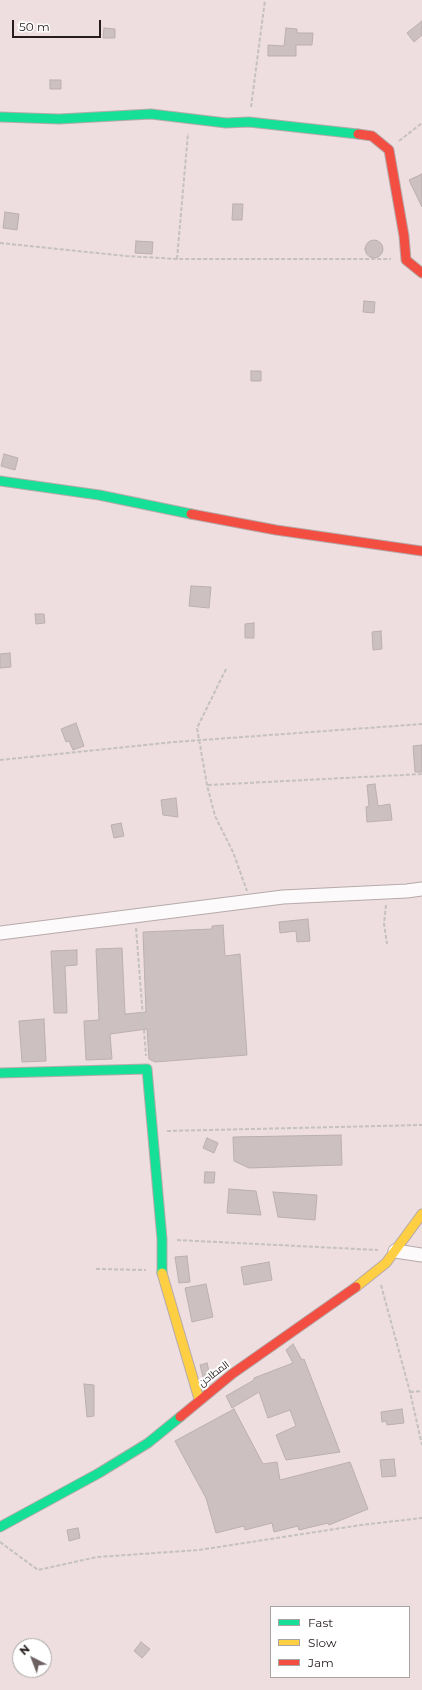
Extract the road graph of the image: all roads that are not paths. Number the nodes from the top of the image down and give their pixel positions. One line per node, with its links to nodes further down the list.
1 (0, 117): 2 (street)
2 (422, 273)
3 (0, 481): 4 (street)
4 (422, 551)
5 (422, 889): 6 (street)
6 (0, 933)
7 (0, 1073): 11 (street)
8 (422, 1214): 9 (street, المطاحن)
9 (395, 1251): 10 (street); 11 (street, المطاحن)
10 (422, 1255)
11 (199, 1399): 12 (street, المطاحن)
12 (0, 1527)

